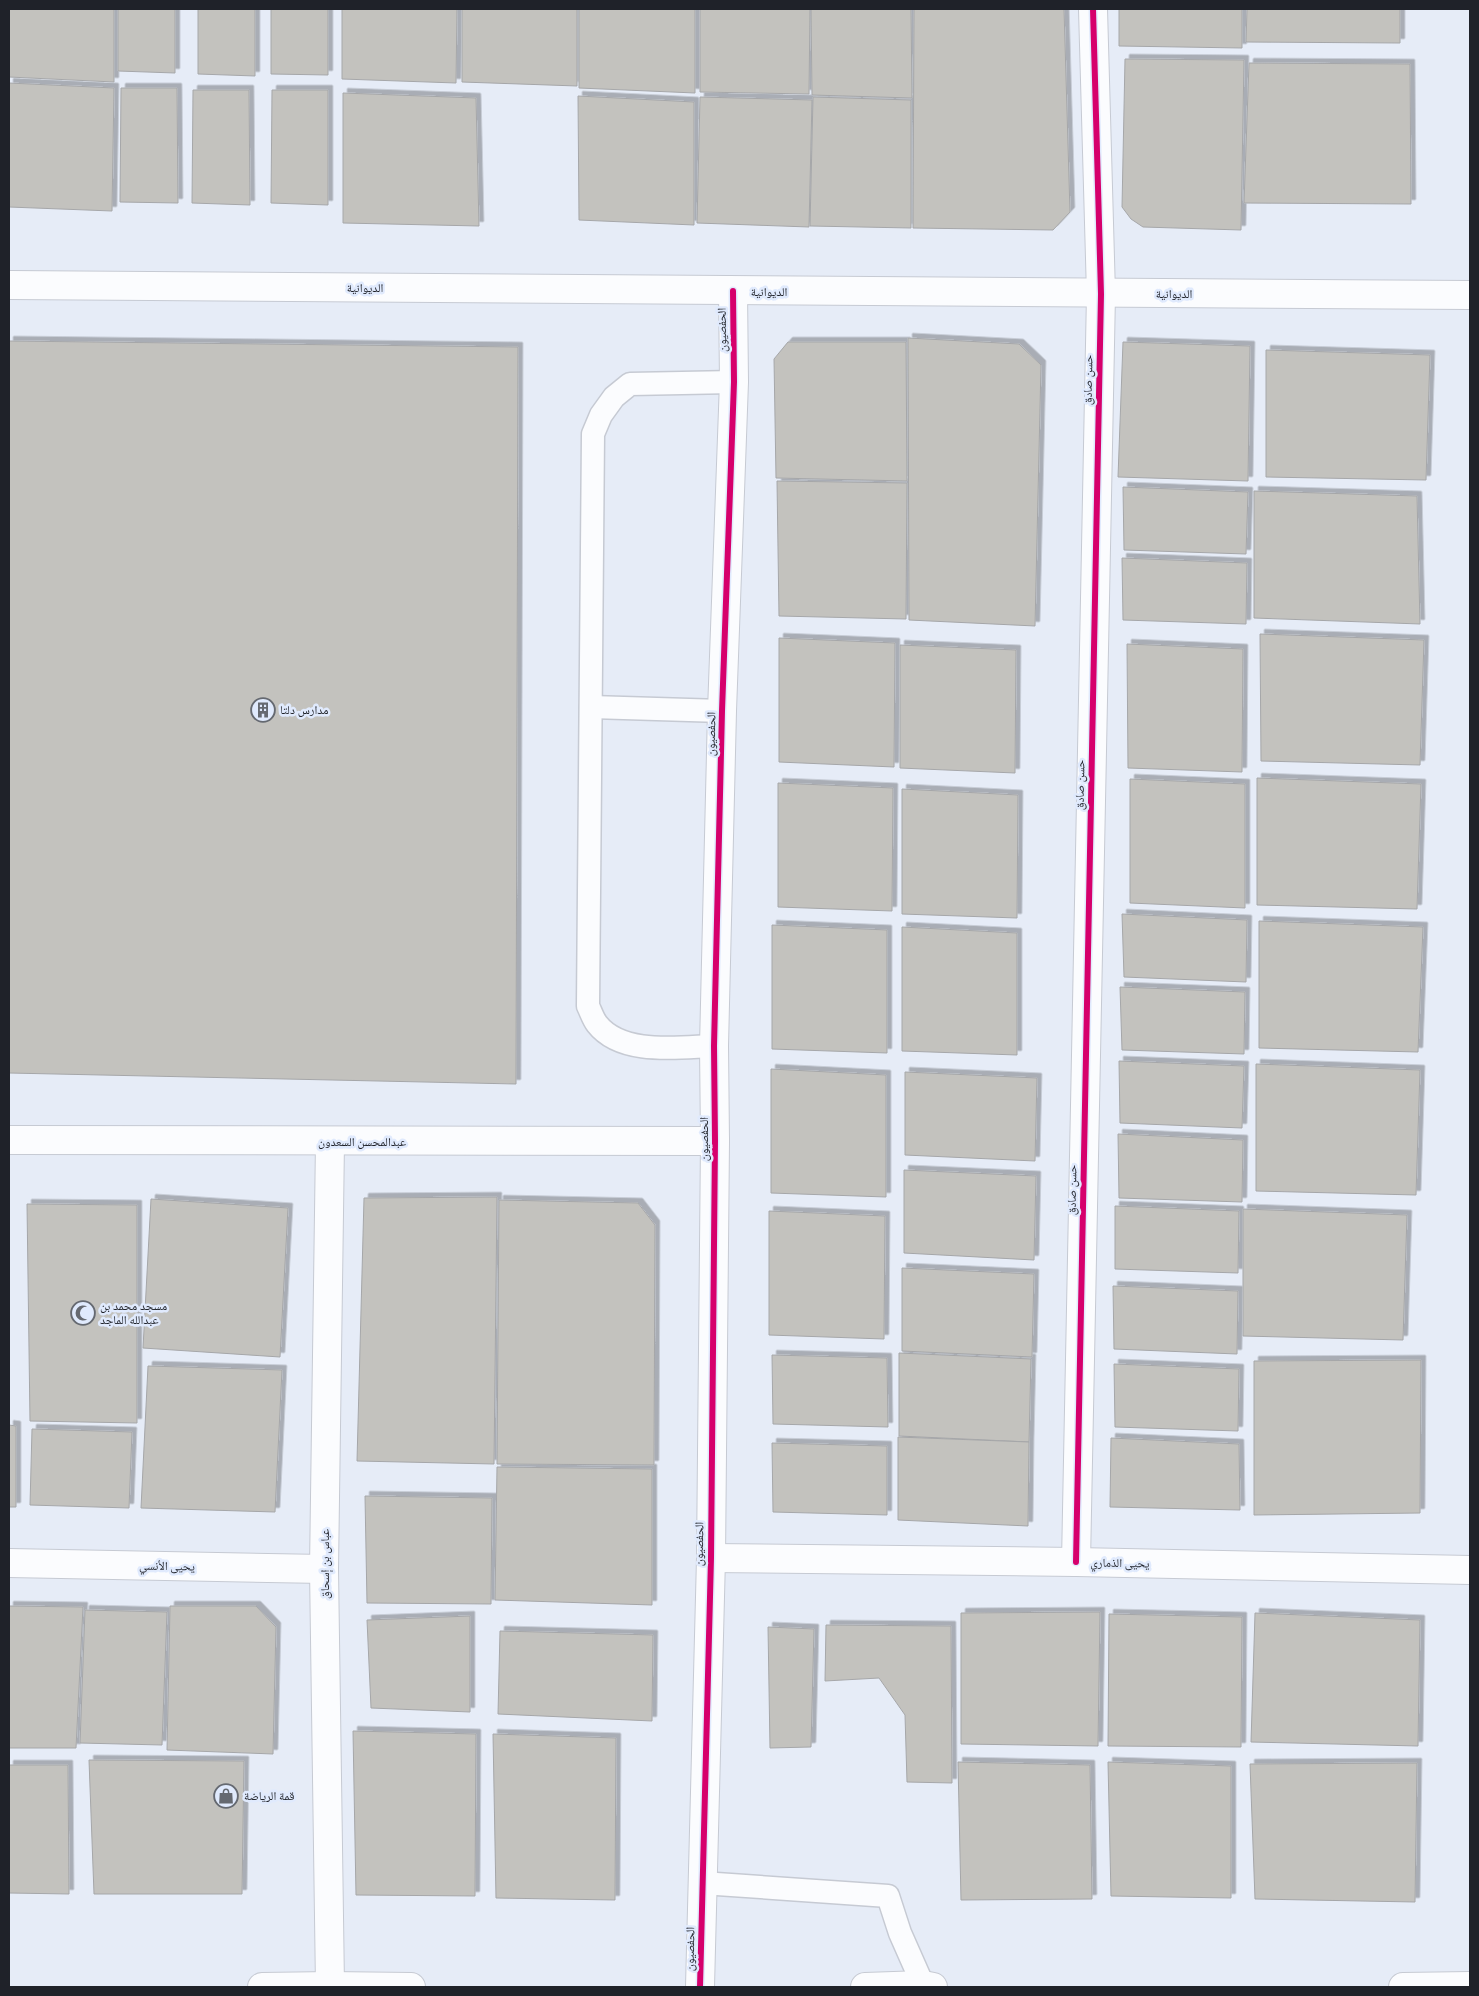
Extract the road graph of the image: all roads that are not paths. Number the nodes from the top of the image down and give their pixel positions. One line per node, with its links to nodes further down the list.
1 (1093, 9): 4 (street, حسن صادق)
2 (9, 285): 3 (street, الديوانية)
3 (733, 291): 4 (street, الديوانية); 6 (street, الحفصيون)
4 (1101, 294): 5 (street, الديوانية); 14 (street, حسن صادق)
5 (1470, 295)
6 (734, 382): 7 (lane); 8 (street, الحفصيون)
7 (591, 707): 8 (lane); 9 (lane)
8 (722, 710): 9 (street, الحفصيون)
9 (714, 1046): 11 (street, الحفصيون)
10 (9, 1140): 12 (street, عبدالمحسن السعدون)
11 (716, 1141): 12 (street, عبدالمحسن السعدون); 13 (street, الحفصيون)
12 (330, 1142): 16 (street, عباس بن إسحاق)
13 (710, 1558): 14 (street, يحيى الذماري); 18 (street, الحفصيون)
14 (1076, 1562): 17 (street, يحيى الذماري)
15 (9, 1563): 16 (street, يحيى الأنسي)
16 (324, 1570): 20 (street, عباس بن إسحاق)
17 (1470, 1570)
18 (702, 1883): 21 (lane); 24 (street, الحفصيون)
19 (1466, 1981): 26 (street)
20 (330, 1986): 22 (street); 23 (street)
21 (928, 1986): 25 (street)
22 (262, 1987)
23 (411, 1987)
24 (700, 1987)
25 (865, 1987)
26 (1403, 1987)

